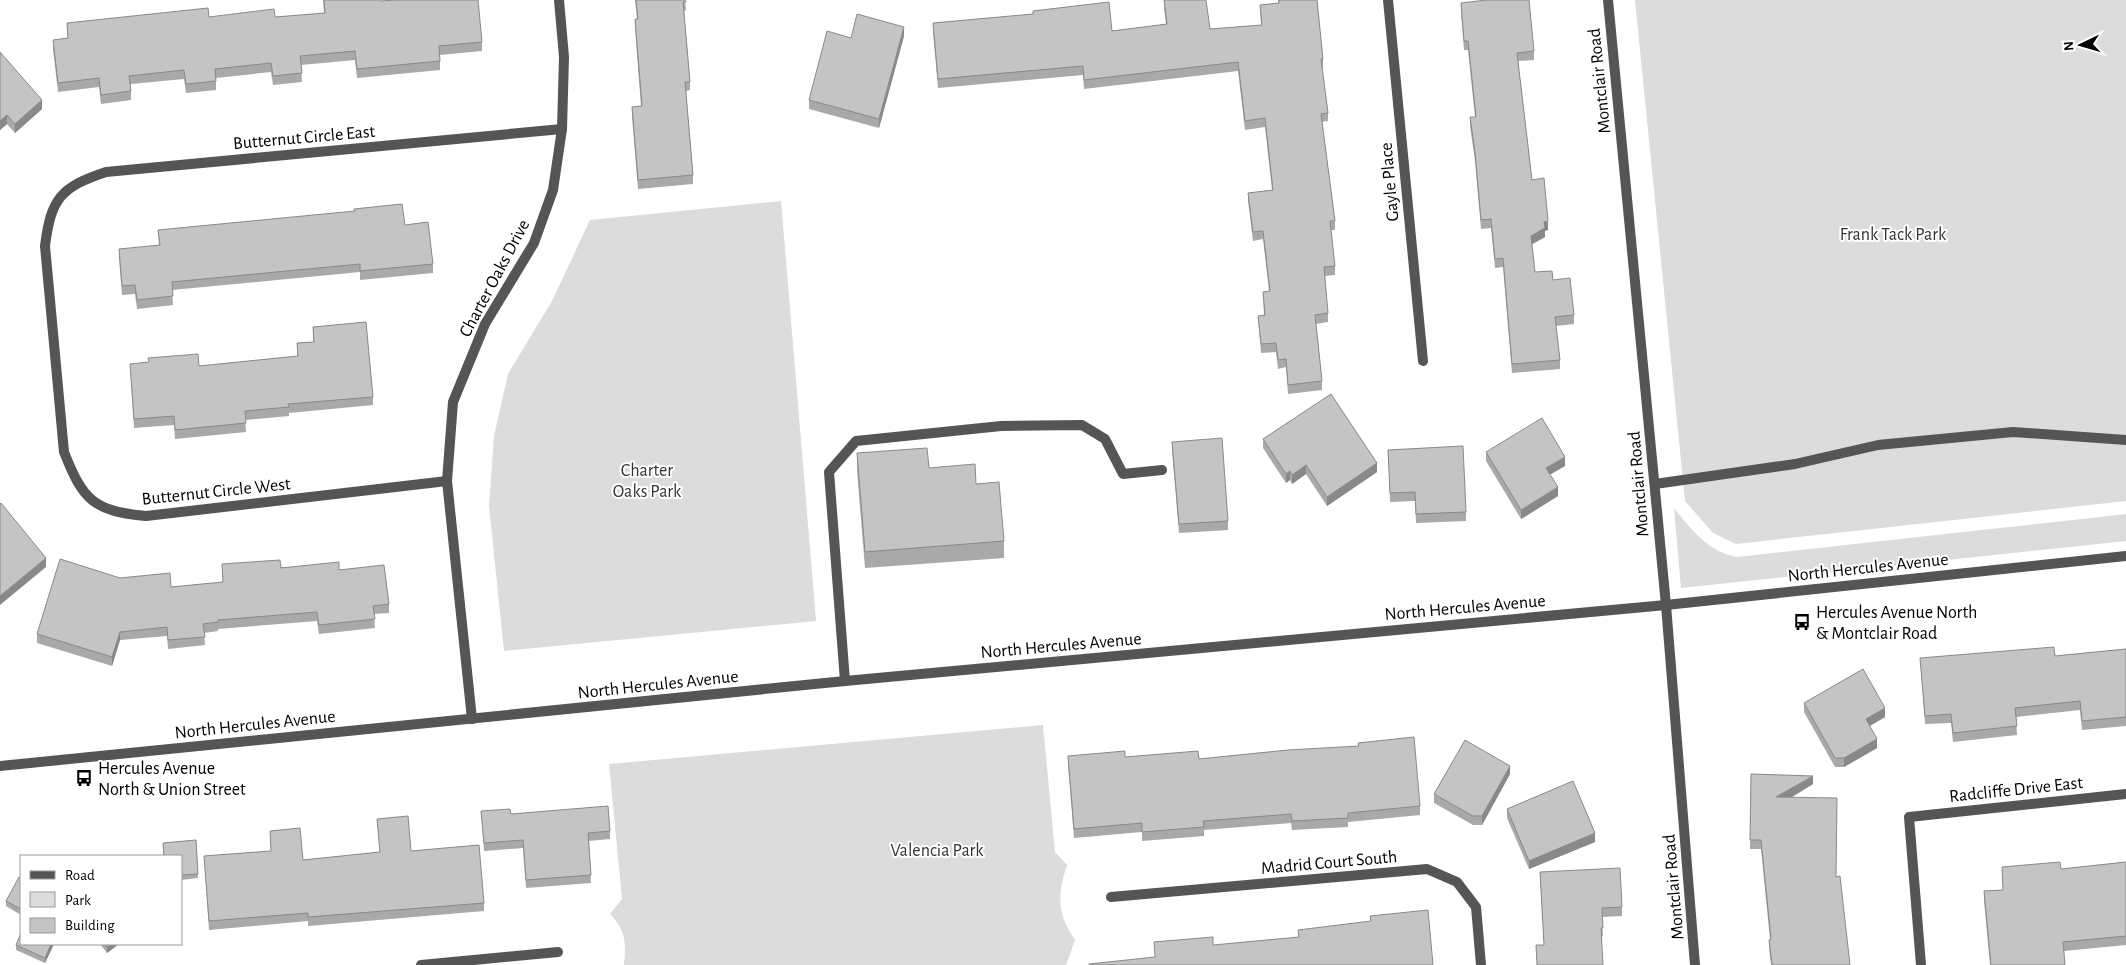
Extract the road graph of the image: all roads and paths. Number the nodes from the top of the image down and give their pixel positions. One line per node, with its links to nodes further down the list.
1 (559, 0): 4 (street, Charter Oaks Drive)
2 (1388, 0): 6 (street, Gayle Place)
3 (1608, 0): 10 (street, Montclair Road)
4 (562, 128): 5 (street, Butternut Circle East); 9 (street, Charter Oaks Drive)
5 (57, 200): 9 (street, Butternut Circle West)
6 (1423, 362)
7 (2126, 440): 10 (street)
8 (1162, 470): 13 (street)
9 (447, 482): 14 (street, Charter Oaks Drive)
10 (1654, 484): 12 (street, Montclair Road)
11 (2126, 556): 12 (street, North Hercules Avenue)
12 (1666, 605): 13 (street, North Hercules Avenue); 21 (street, Montclair Road)
13 (845, 681): 14 (street, North Hercules Avenue)
14 (472, 719): 15 (street, North Hercules Avenue)
15 (0, 766)
16 (2126, 794): 22 (street, Radcliffe Drive East)
17 (1111, 897): 20 (street, Madrid Court South)
18 (558, 952): 19 (street)
19 (421, 965)
20 (1481, 965)
21 (1695, 965)
22 (1921, 965)

